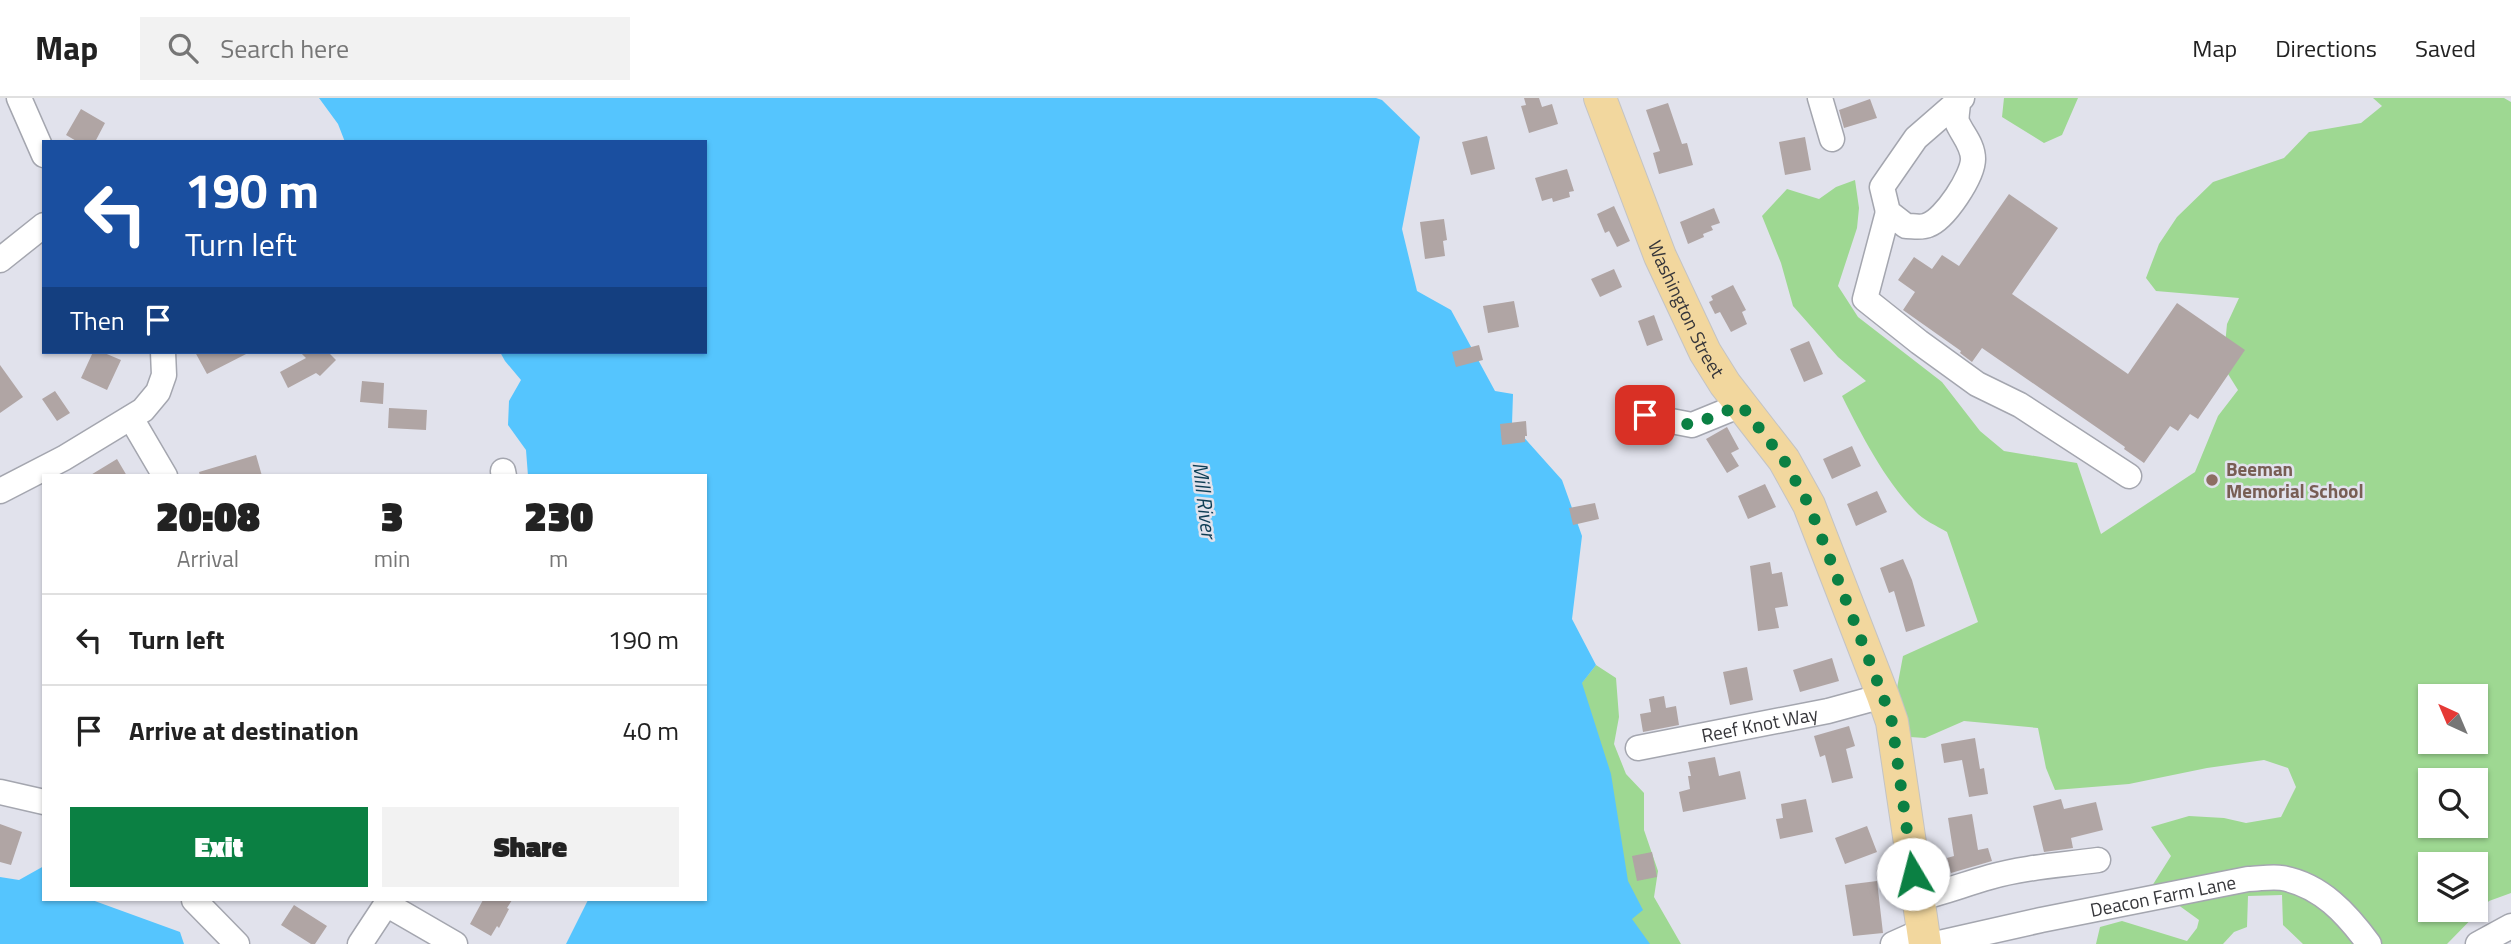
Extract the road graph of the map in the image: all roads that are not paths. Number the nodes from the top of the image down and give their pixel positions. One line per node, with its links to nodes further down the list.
1 (19, 98): 6 (street)
2 (1600, 98): 11 (main road, Washington Street)
3 (1820, 98): 5 (street)
4 (1960, 100): 7 (street); 7 (street)
5 (1832, 139)
6 (42, 150)
7 (1888, 212): 15 (street)
8 (42, 227): 9 (street)
9 (0, 260)
10 (163, 354): 13 (street)
11 (1741, 405): 12 (street); 17 (main road, Washington Street)
12 (1645, 415)
13 (131, 418): 14 (street); 16 (street)
14 (164, 474)
15 (2129, 476)
16 (0, 491)
17 (1883, 696): 18 (street, Reef Knot Way); 22 (main road, Washington Street)
18 (1638, 748)
19 (0, 792): 20 (street)
20 (42, 802)
21 (2098, 860): 22 (street)
22 (1916, 899): 26 (main road, Washington Street)
23 (195, 901): 27 (street)
24 (387, 902): 28 (street); 29 (street)
25 (2511, 926): 32 (street)
26 (1927, 940): 30 (street, Deacon Farm Lane); 31 (street, Deacon Farm Lane)
27 (237, 944)
28 (360, 944)
29 (455, 944)
30 (1893, 944)
31 (2369, 944)
32 (2478, 944)

